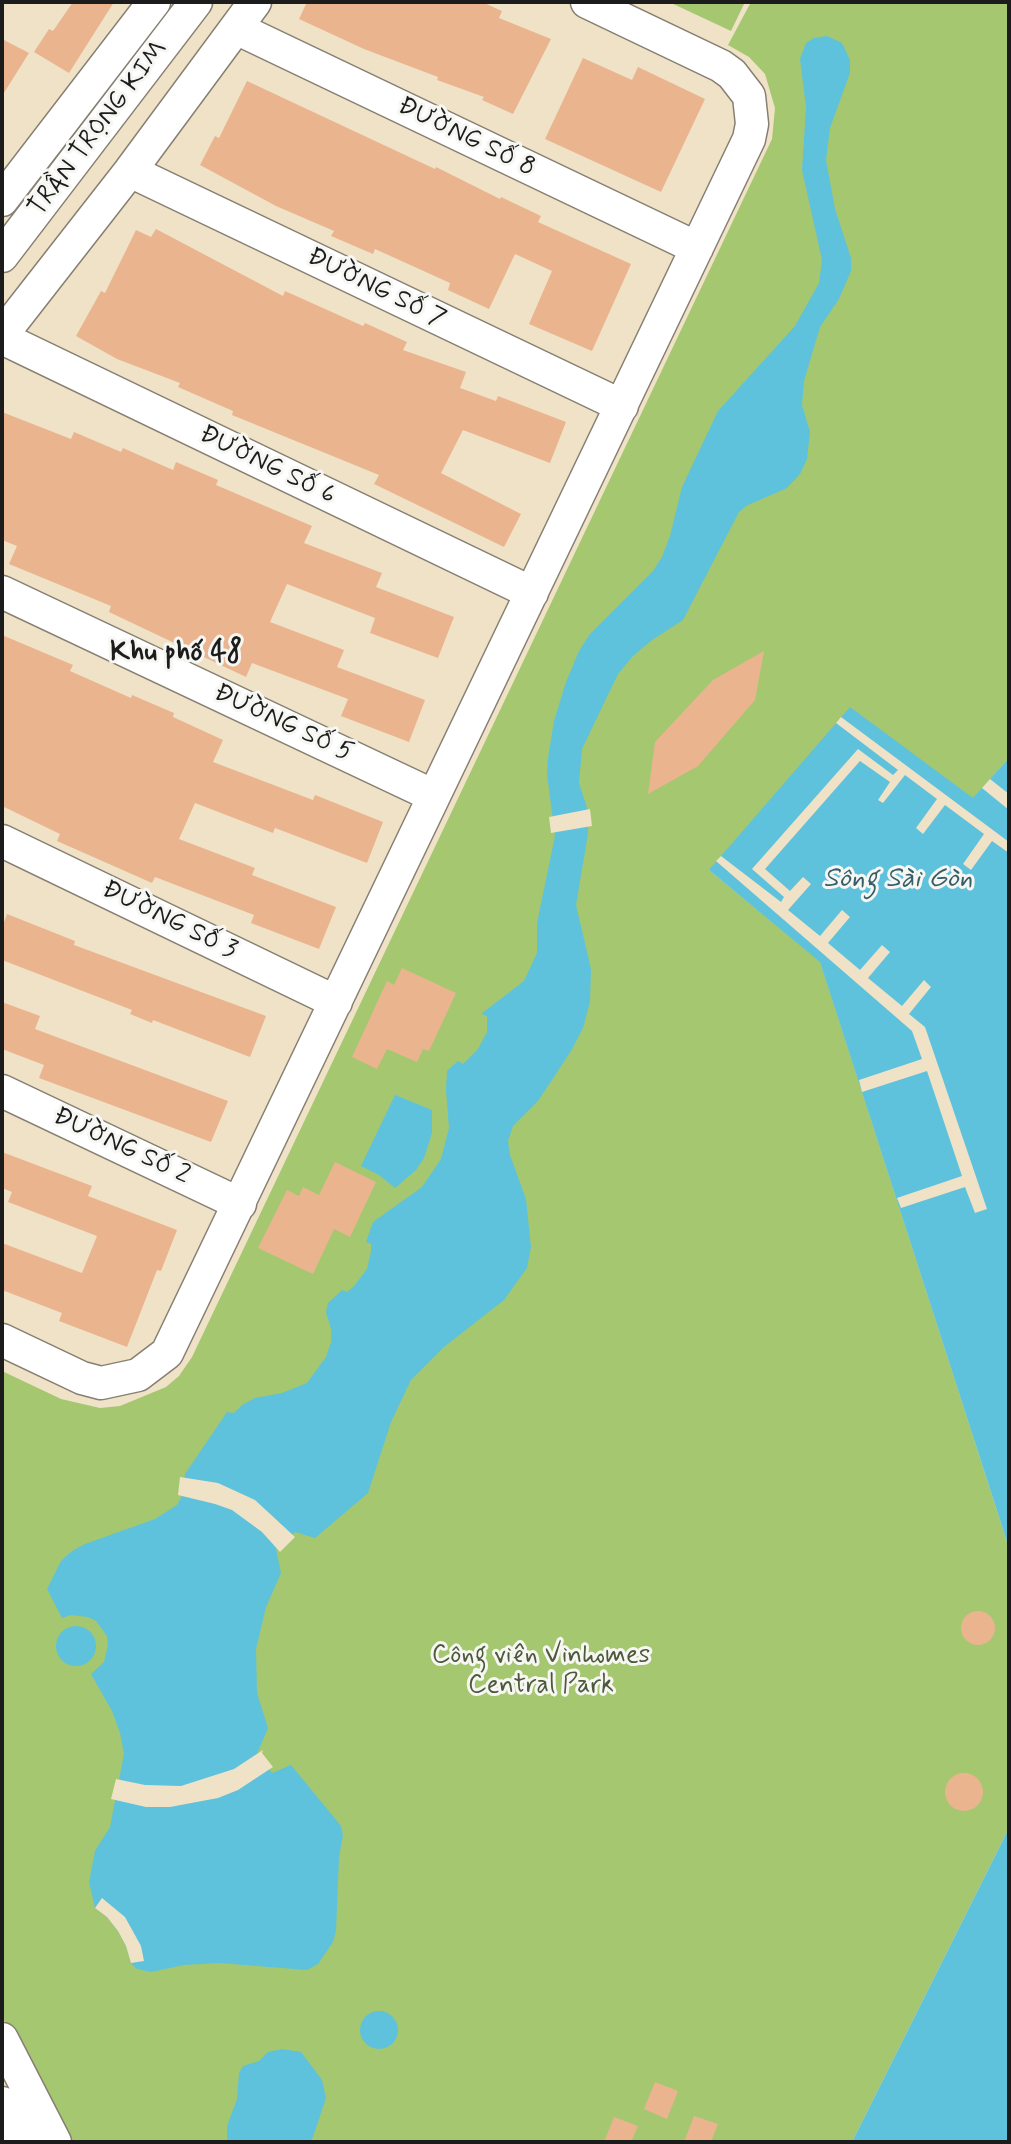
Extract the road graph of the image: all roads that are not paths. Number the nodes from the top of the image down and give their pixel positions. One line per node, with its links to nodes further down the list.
1 (154, 2): 7 (street, TRẦN TRỌNG KIM)
2 (196, 2): 9 (street, TRẦN TRỌNG KIM)
3 (255, 2): 5 (street)
4 (587, 2): 8 (street)
5 (236, 28): 6 (street); 8 (street, ĐƯỜNG SỐ 8)
6 (130, 171): 10 (street); 11 (street, ĐƯỜNG SỐ 7)
7 (2, 200)
8 (697, 248): 11 (street)
9 (2, 256)
10 (2, 337): 13 (street, ĐƯỜNG SỐ 6)
11 (622, 406): 13 (street)
12 (2, 592): 14 (street, ĐƯỜNG SỐ 5)
13 (532, 593): 14 (street)
14 (434, 796): 16 (street)
15 (2, 841): 16 (street, ĐƯỜNG SỐ 3)
16 (336, 1002): 18 (street)
17 (2, 1091): 18 (street, ĐƯỜNG SỐ 2)
18 (240, 1204): 19 (street)
19 (2, 1340)
20 (2, 2039): 23 (street)
21 (2, 2103): 22 (street)
22 (21, 2142)
23 (55, 2142)

